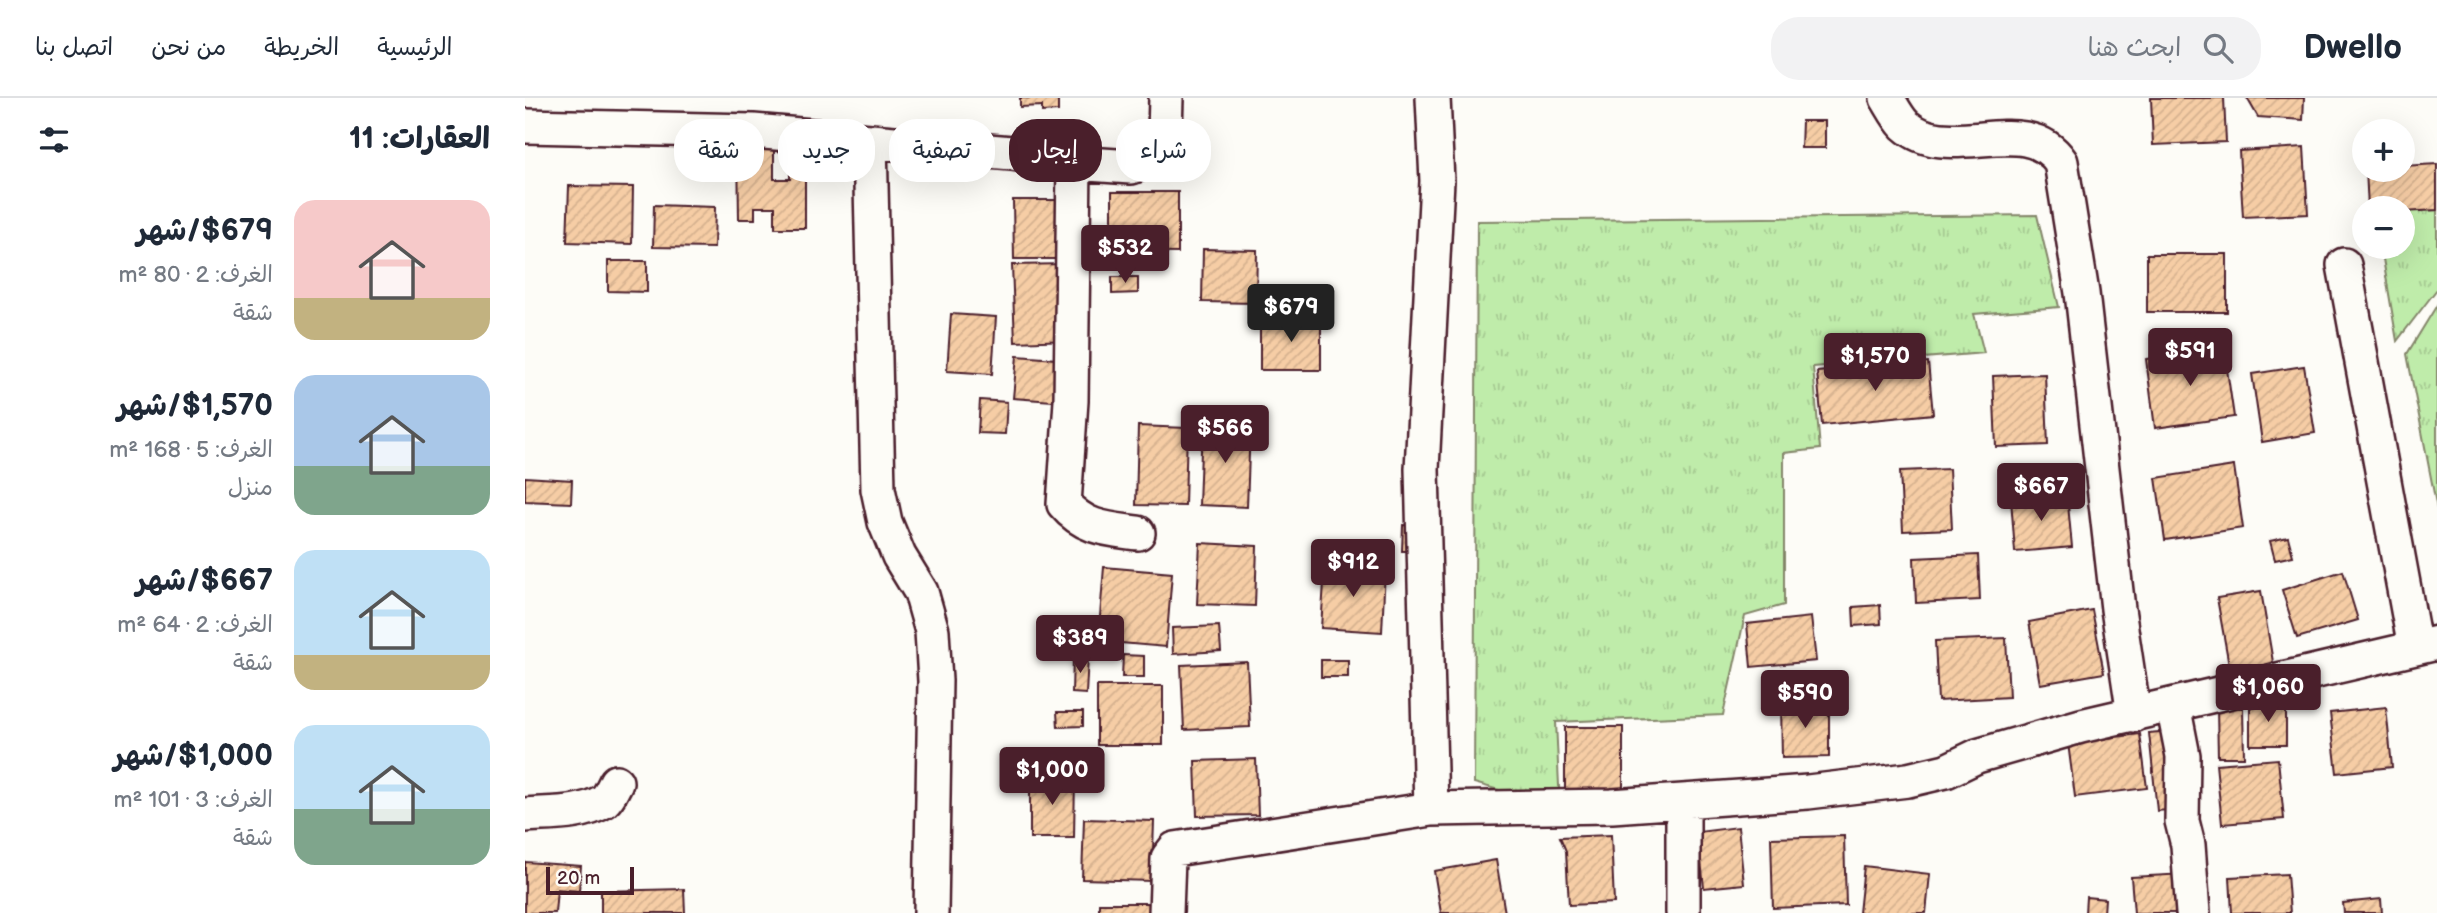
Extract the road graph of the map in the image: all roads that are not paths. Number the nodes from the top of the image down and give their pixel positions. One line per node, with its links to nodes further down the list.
1 (1166, 98): 8 (street)
2 (1433, 98): 18 (street)
3 (1887, 98): 15 (street)
4 (525, 126): 5 (street)
5 (778, 133)
6 (875, 141): 7 (street)
7 (1009, 153)
8 (1102, 165)
9 (871, 182): 20 (street)
10 (1074, 182): 12 (street)
11 (2344, 265): 13 (street)
12 (1138, 533)
13 (2426, 646): 14 (street)
14 (2172, 705): 15 (street); 23 (street)
15 (2134, 715): 17 (street)
16 (616, 782): 19 (street)
17 (1683, 801): 18 (street); 22 (street)
18 (1431, 809): 21 (street)
19 (525, 815)
20 (931, 913)
21 (1166, 913)
22 (1683, 913)
23 (2193, 913)

